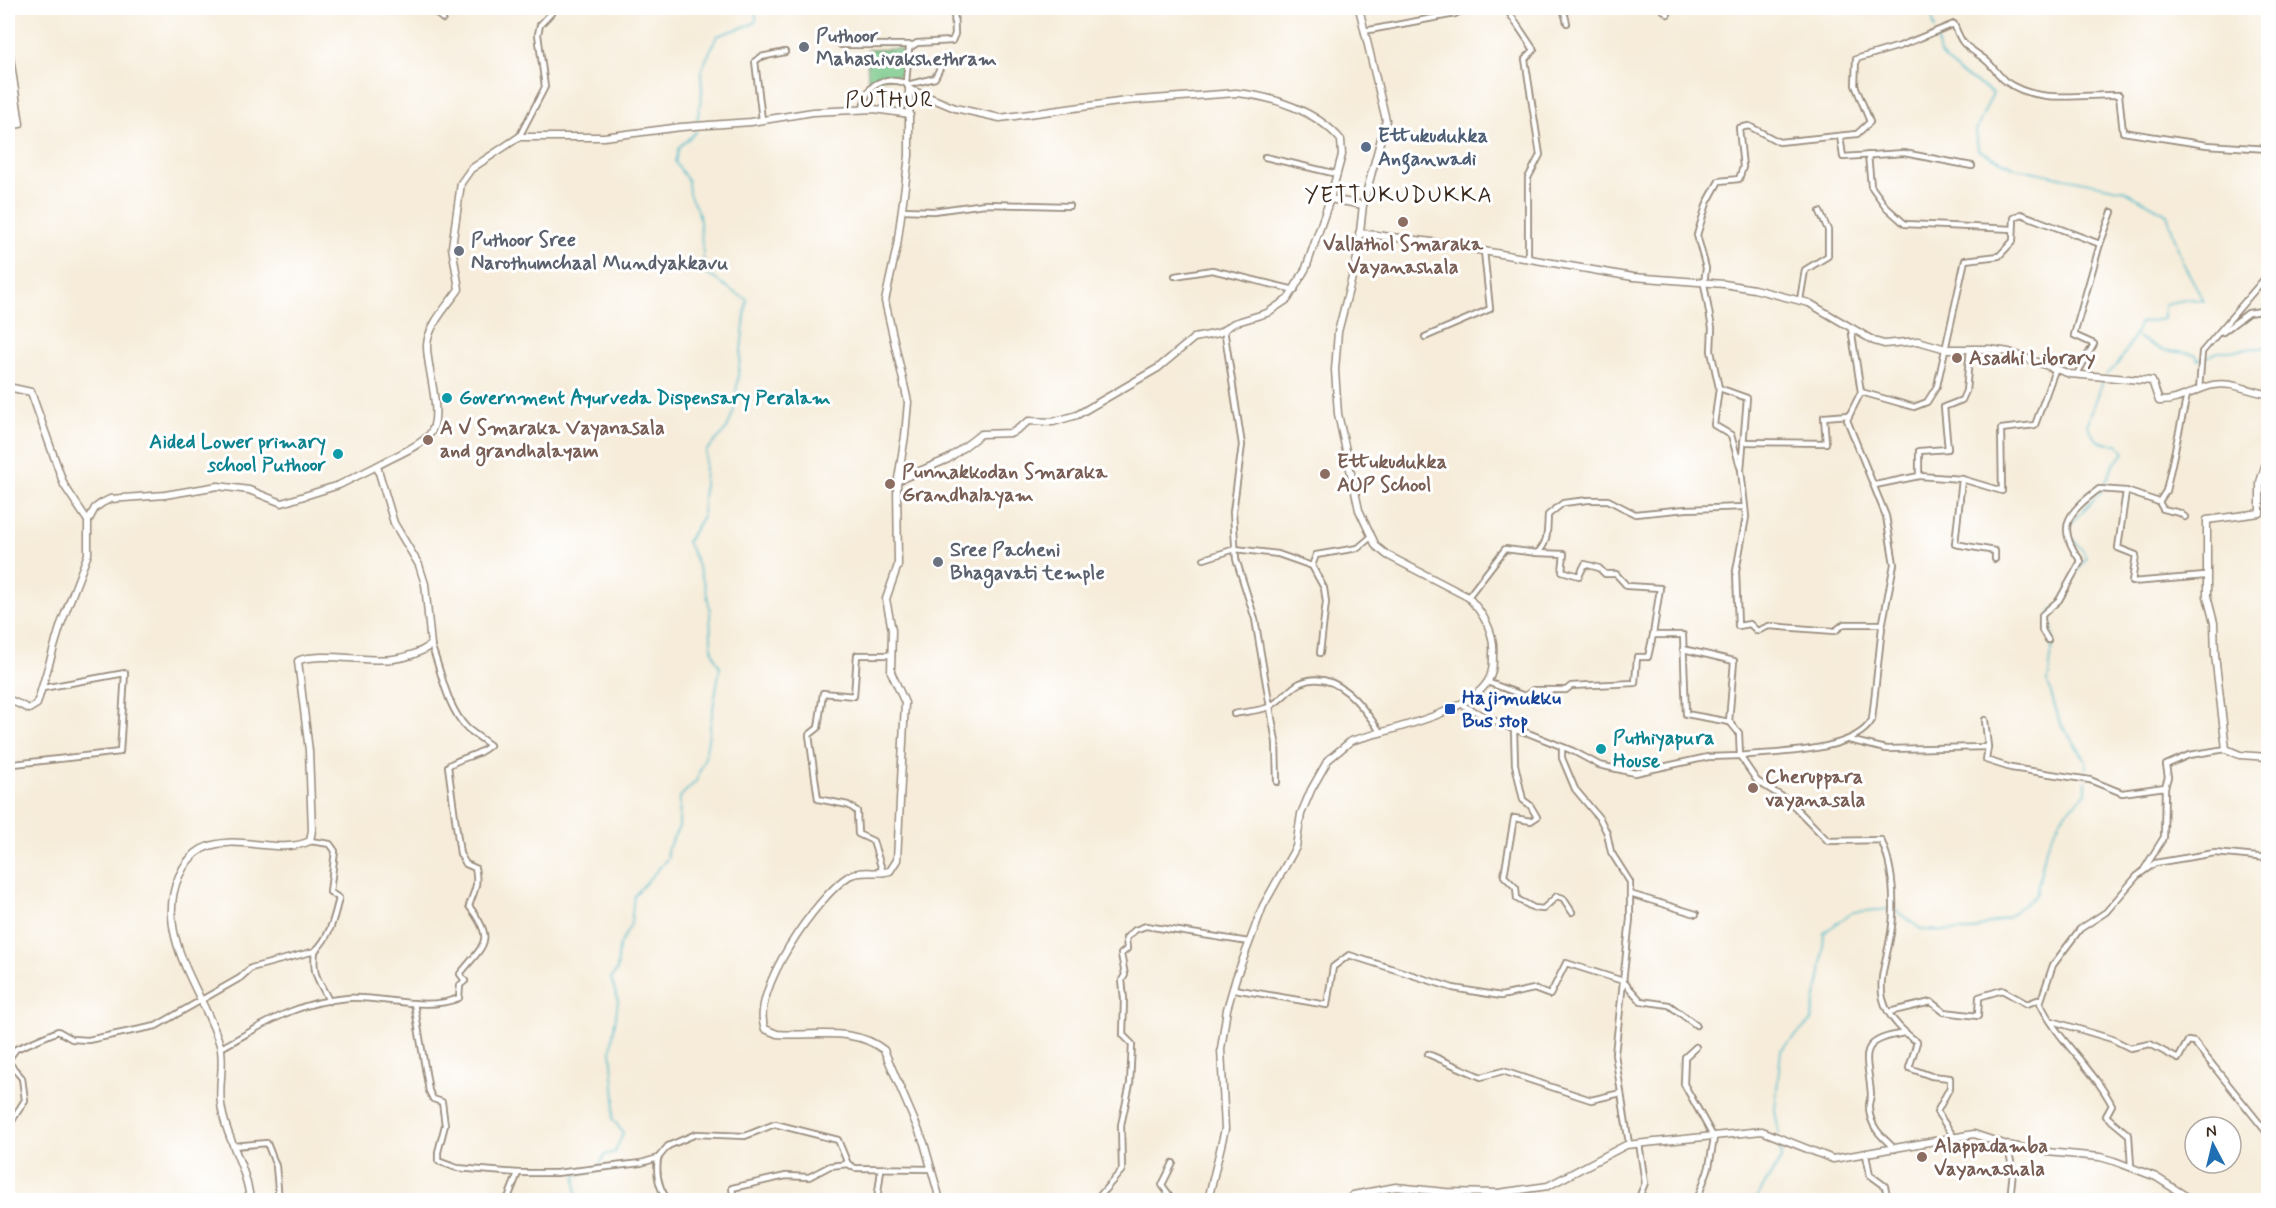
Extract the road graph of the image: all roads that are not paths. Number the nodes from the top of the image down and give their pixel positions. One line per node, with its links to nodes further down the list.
1 (430, 8): 12 (street)
2 (556, 8): 26 (street)
3 (954, 8): 17 (street)
4 (1359, 8): 14 (main road)
5 (1447, 8): 11 (street)
6 (1465, 8): 11 (street)
7 (1506, 8): 42 (street)
8 (1563, 8): 13 (street)
9 (1661, 8): 10 (street)
10 (1668, 14)
11 (1451, 15): 14 (street)
12 (443, 19)
13 (1568, 23)
14 (1364, 31): 34 (main road)
15 (8, 44): 24 (main road)
16 (841, 45): 17 (street)
17 (913, 45): 20 (street)
18 (785, 52): 23 (street)
19 (946, 56): 20 (street)
20 (907, 85): 21 (street); 22 (main road); 31 (main road)
21 (863, 109): 22 (main road); 23 (main road)
22 (910, 114): 35 (main road)
23 (762, 120): 26 (main road)
24 (8, 126)
25 (1840, 136): 27 (street); 28 (street); 45 (street)
26 (519, 137): 66 (main road)
27 (2268, 149)
28 (1868, 155): 30 (street); 38 (street)
29 (1265, 157): 31 (street)
30 (1972, 166)
31 (1337, 174): 32 (main road)
32 (1330, 200): 34 (main road); 46 (main road)
33 (1070, 206): 35 (street)
34 (1363, 206): 39 (main road)
35 (902, 210): 70 (main road)
36 (1820, 212): 47 (street)
37 (2112, 212): 40 (street)
38 (2013, 230): 40 (street); 53 (street)
39 (1359, 233): 41 (main road); 79 (main road)
40 (2100, 244): 56 (street)
41 (1484, 251): 42 (main road); 51 (street)
42 (1528, 258): 45 (main road)
43 (2268, 270): 52 (street)
44 (1175, 276): 46 (street)
45 (1704, 284): 47 (main road); 58 (street)
46 (1295, 291): 50 (main road)
47 (1800, 300): 49 (main road)
48 (2268, 310): 52 (street)
49 (1851, 328): 53 (main road); 60 (street)
50 (1224, 329): 70 (main road); 80 (street)
51 (1425, 337)
52 (2216, 337): 59 (street)
53 (1946, 349): 54 (main road); 60 (street)
54 (1970, 349): 55 (main road); 68 (street)
55 (2055, 370): 56 (main road); 69 (street)
56 (2077, 374): 62 (main road)
57 (8, 387): 78 (main road)
58 (1719, 388): 64 (street); 67 (street)
59 (2199, 390): 61 (main road); 62 (main road)
60 (1861, 392): 63 (street)
61 (2268, 394)
62 (2187, 395): 73 (street)
63 (1849, 415): 64 (street); 71 (street)
64 (1743, 442): 67 (street)
65 (2268, 457): 75 (main road)
66 (377, 466): 78 (main road); 90 (main road)
67 (1741, 470): 74 (street)
68 (1919, 476): 69 (street); 71 (street)
69 (1962, 479): 83 (street)
70 (899, 480): 93 (main road)
71 (1875, 484): 87 (street)
72 (2126, 491): 73 (street); 85 (street); 89 (street)
73 (2158, 502): 77 (street)
74 (1745, 507): 81 (street); 87 (street)
75 (2260, 513): 76 (street); 85 (main road)
76 (2268, 515)
77 (2185, 517)
78 (88, 521): 95 (main road)
79 (1371, 537): 84 (street); 86 (main road)
80 (1235, 549): 82 (street); 84 (street); 98 (street)
81 (1528, 553): 86 (street); 88 (street)
82 (1204, 559)
83 (1995, 559)
84 (1312, 566): 92 (street)
85 (2205, 576): 107 (main road)
86 (1468, 597): 94 (main road)
87 (1882, 624): 104 (street)
88 (1653, 635): 91 (street); 94 (street)
89 (2048, 640)
90 (431, 645): 113 (main road); 127 (street)
91 (1683, 649): 101 (street); 101 (street)
92 (1320, 653)
93 (892, 655): 115 (main road); 115 (street)
94 (1488, 682): 97 (main road)
95 (43, 688): 96 (main road); 110 (street)
96 (8, 699)
97 (1460, 704): 102 (street); 103 (main road)
98 (1268, 708): 99 (street); 103 (street); 111 (street)
99 (1234, 714)
100 (1986, 720): 106 (street)
101 (1729, 722): 108 (street)
102 (1514, 730): 105 (street); 118 (street)
103 (1381, 733): 120 (main road)
104 (1849, 740): 106 (street); 108 (street)
105 (1562, 747): 108 (street); 117 (street)
106 (1988, 747): 112 (street)
107 (2226, 749): 109 (main road); 112 (street)
108 (1740, 756): 128 (street)
109 (2268, 757)
110 (14, 764)
111 (1277, 782)
112 (2165, 787): 116 (street)
113 (310, 841): 121 (street); 125 (main road)
114 (2268, 858): 116 (street)
115 (883, 873): 152 (main road)
116 (2141, 874): 124 (street)
117 (1630, 894): 119 (street); 122 (street)
118 (1572, 912)
119 (1696, 914)
120 (1249, 942): 123 (main road); 162 (street)
121 (315, 951): 125 (street); 126 (street)
122 (1623, 981): 123 (street); 130 (street); 136 (street)
123 (1234, 989): 164 (main road)
124 (2040, 999): 128 (street); 129 (street)
125 (201, 1001): 133 (main road); 135 (street)
126 (329, 1001): 127 (street); 133 (street)
127 (414, 1003): 154 (street)
128 (1889, 1012): 131 (street)
129 (2052, 1021): 138 (street); 151 (street)
130 (1696, 1025)
131 (1906, 1033): 139 (street); 146 (street)
132 (1696, 1047): 140 (street)
133 (221, 1048): 145 (main road)
134 (1428, 1054): 136 (street)
135 (8, 1061): 137 (street)
136 (1621, 1093): 143 (street)
137 (9, 1126): 141 (street)
138 (2268, 1134)
139 (1954, 1137): 144 (main road); 146 (main road)
140 (1714, 1138): 142 (main road); 147 (main road); 167 (street)
141 (8, 1143)
142 (1640, 1143): 143 (main road); 166 (street)
143 (1629, 1144): 165 (main road)
144 (2007, 1145): 151 (main road); 169 (street)
145 (234, 1146): 155 (main road); 156 (street)
146 (1895, 1149): 147 (main road)
147 (1866, 1155): 168 (street)
148 (658, 1158): 150 (street); 154 (street); 158 (street)
149 (1173, 1163): 163 (street)
150 (848, 1164): 153 (street); 159 (street)
151 (2131, 1166): 170 (main road)
152 (932, 1169): 153 (street); 161 (main road)
153 (881, 1170): 160 (street)
154 (518, 1173): 157 (street)
155 (250, 1200)
156 (279, 1200)
157 (504, 1200)
158 (658, 1200)
159 (734, 1200)
160 (878, 1200)
161 (940, 1200)
162 (1096, 1200)
163 (1173, 1200)
164 (1208, 1200)
165 (1348, 1200)
166 (1638, 1200)
167 (1697, 1200)
168 (1888, 1200)
169 (2010, 1200)
170 (2192, 1200)

